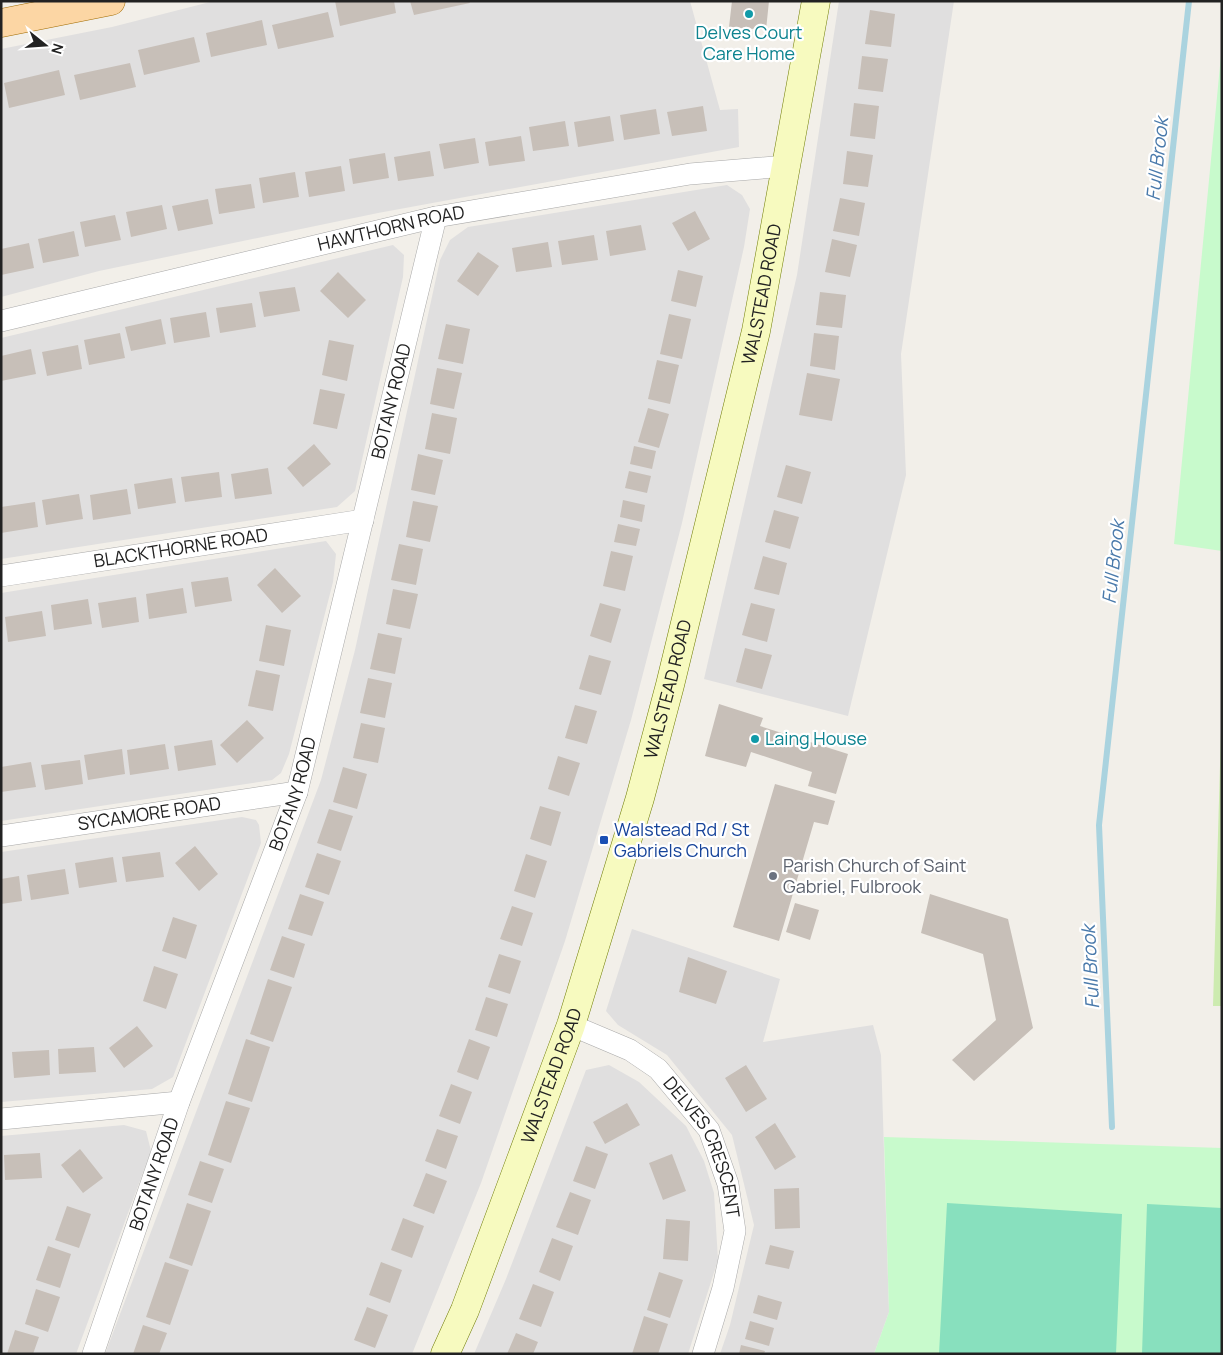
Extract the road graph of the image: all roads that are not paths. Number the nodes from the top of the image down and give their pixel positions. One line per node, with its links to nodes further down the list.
1 (111, 1): 3 (main road)
2 (816, 1): 5 (street, WALSTEAD ROAD)
3 (68, 5): 4 (main road)
4 (1, 23)
5 (787, 166): 6 (street, HAWTHORN ROAD); 12 (street, WALSTEAD ROAD)
6 (436, 217): 7 (street, HAWTHORN ROAD); 8 (street, BOTANY ROAD)
7 (1, 321)
8 (362, 520): 9 (street, BLACKTHORNE ROAD); 10 (street, BOTANY ROAD)
9 (1, 576)
10 (297, 792): 11 (street, SYCAMORE ROAD); 13 (street, BOTANY ROAD)
11 (1, 836)
12 (571, 1025): 16 (street, WALSTEAD ROAD); 17 (street, DELVES CRESCENT)
13 (180, 1102): 14 (street); 15 (street, BOTANY ROAD)
14 (1, 1119)
15 (93, 1354)
16 (445, 1354)
17 (702, 1354)

